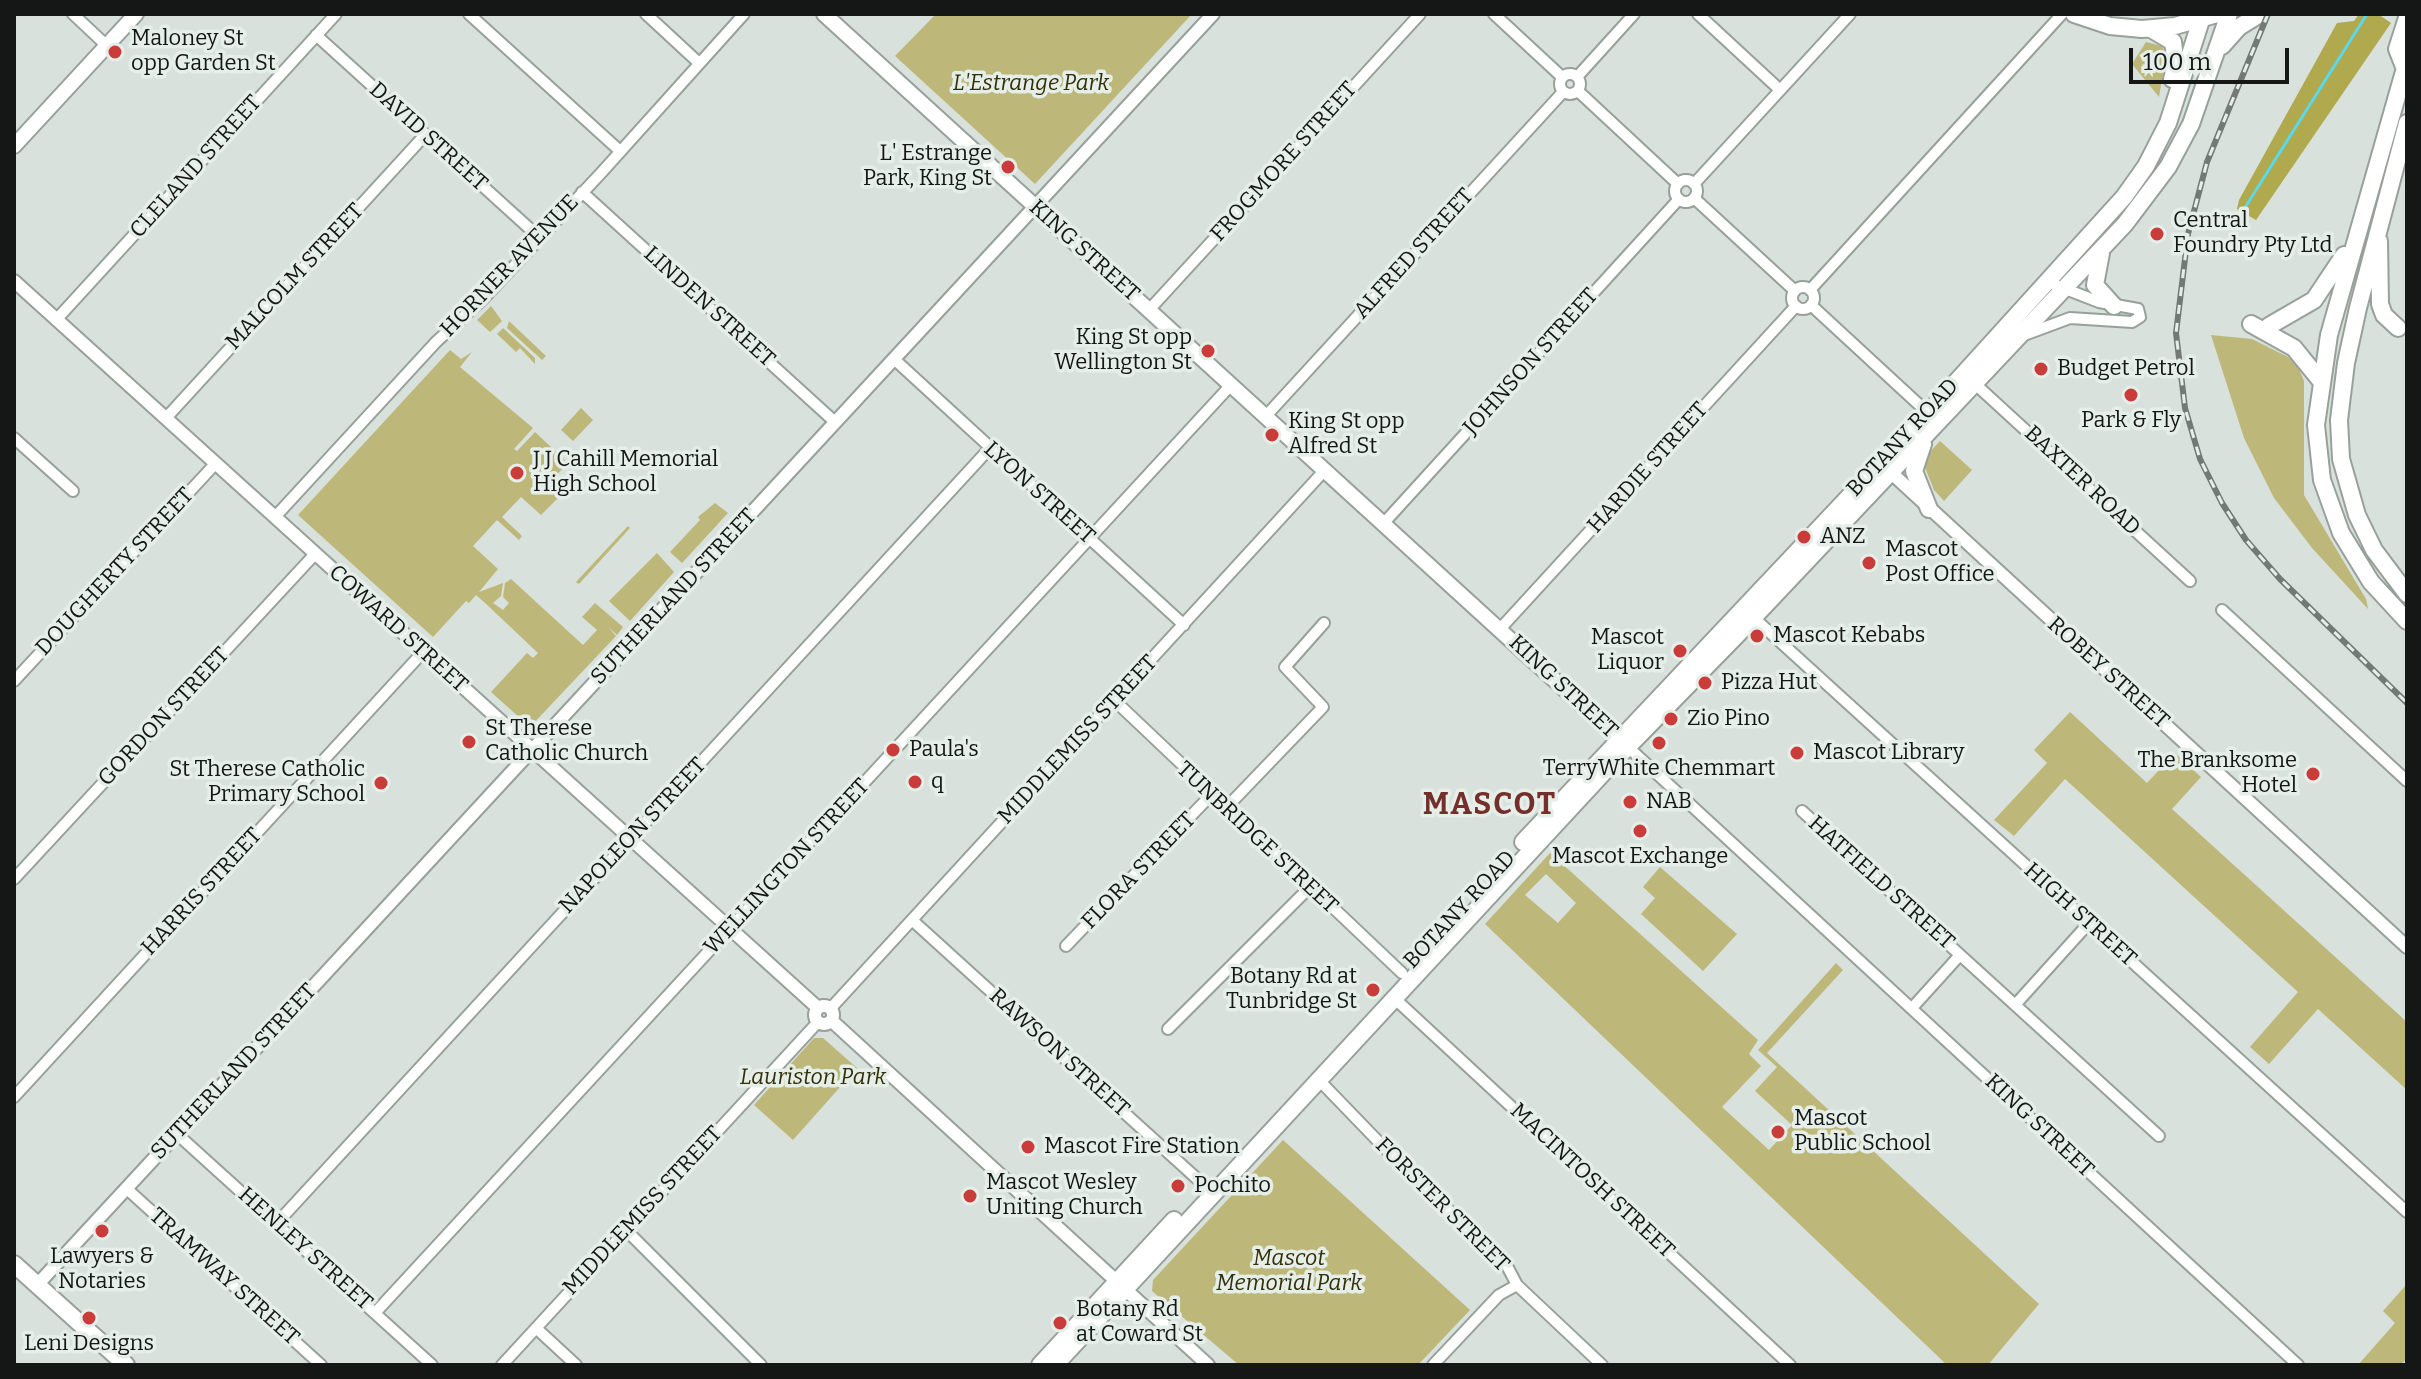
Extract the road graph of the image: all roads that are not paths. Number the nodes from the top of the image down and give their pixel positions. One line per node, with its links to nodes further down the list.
1 (73, 14): 21 (street)
2 (136, 14): 21 (main road)
3 (336, 14): 20 (street, CLELAND STREET)
4 (469, 14): 34 (street)
5 (646, 14): 23 (street)
6 (744, 14): 23 (street, HORNER AVENUE)
7 (824, 14): 40 (main road, KING STREET)
8 (1213, 14): 40 (street, SUTHERLAND STREET)
9 (1420, 14): 53 (street, FROGMORE STREET)
10 (1494, 14): 25 (street)
11 (1634, 14): 26 (street)
12 (1698, 14): 27 (street)
13 (1850, 14): 27 (street)
14 (2062, 14): 48 (street)
15 (2074, 14): 19 (main road)
16 (2260, 14): 22 (main road)
17 (2212, 15): 19 (main road); 22 (main road, BOTANY ROAD); 30 (main road, BOTANY ROAD)
18 (2407, 18): 24 (main road)
19 (2150, 29): 30 (main road)
20 (316, 35): 32 (street, DAVID STREET); 54 (street, CLELAND STREET)
21 (106, 45): 33 (main road)
22 (2216, 55): 44 (main road, BOTANY ROAD)
23 (699, 63): 34 (street, HORNER AVENUE)
24 (2406, 65): 42 (main road)
25 (1562, 77): 26 (street); 29 (street)
26 (1577, 77): 28 (street)
27 (1779, 89): 36 (street)
28 (1578, 91): 29 (street); 35 (street)
29 (1563, 92): 63 (street, ALFRED STREET)
30 (2170, 118): 46 (main road, BOTANY ROAD)
31 (2407, 123): 41 (main road)
32 (425, 135): 43 (street, DAVID STREET); 64 (street, MALCOLM STREET)
33 (14, 146)
34 (620, 151): 37 (street, HORNER AVENUE)
35 (1678, 184): 36 (street); 39 (street)
36 (1694, 184): 38 (street)
37 (582, 192): 43 (street, HORNER AVENUE); 66 (street, LINDEN STREET)
38 (1694, 198): 39 (street); 49 (street)
39 (1679, 199): 75 (street, JOHNSON STREET)
40 (1035, 206): 53 (main road, KING STREET); 59 (street, SUTHERLAND STREET)
41 (2377, 230): 57 (main road); 79 (main road)
42 (2356, 236): 56 (main road); 60 (main road)
43 (540, 238): 74 (street, HORNER AVENUE)
44 (2104, 247): 47 (main road, BOTANY ROAD); 52 (main road)
45 (14, 281): 54 (street, COWARD STREET)
46 (2045, 281): 47 (street); 65 (main road, BOTANY ROAD)
47 (2063, 289): 52 (street); 58 (main road, BOTANY ROAD)
48 (1810, 290): 49 (street); 50 (street)
49 (1795, 291): 51 (street)
50 (1811, 305): 51 (street); 65 (street)
51 (1796, 306): 85 (street, HARDIE STREET)
52 (2114, 306): 58 (street)
53 (1149, 310): 62 (main road, KING STREET)
54 (56, 320): 64 (street, COWARD STREET)
55 (2251, 324): 60 (main road)
56 (2269, 326)
57 (2398, 328)
58 (2016, 338): 61 (main road, BOTANY ROAD)
59 (894, 359): 66 (street, SUTHERLAND STREET); 68 (street, LYON STREET)
60 (2320, 380): 82 (main road)
61 (1973, 382): 65 (main road, BOTANY ROAD); 78 (street, BAXTER ROAD)
62 (1231, 385): 63 (main road, KING STREET); 76 (street, WELLINGTON STREET)
63 (1265, 417): 71 (main road, KING STREET)
64 (166, 418): 69 (street, COWARD STREET)
65 (1932, 418): 70 (main road, BOTANY ROAD); 73 (main road)
66 (835, 422): 90 (street, SUTHERLAND STREET)
67 (14, 438): 72 (street)
68 (990, 448): 76 (street, LYON STREET); 95 (street, NAPOLEON STREET)
69 (216, 463): 74 (street, COWARD STREET); 87 (street, DOUGHERTY STREET)
70 (1886, 468): 73 (street, ROBEY STREET); 81 (main road, BOTANY ROAD); 89 (main road, BOTANY ROAD)
71 (1324, 471): 75 (main road, KING STREET); 84 (street, MIDDLEMISS STREET)
72 (73, 491)
73 (1929, 509): 102 (street, ROBEY STREET)
74 (275, 517): 77 (street, COWARD STREET)
75 (1383, 524): 85 (main road, KING STREET)
76 (1090, 539): 84 (street, LYON STREET); 100 (street, WELLINGTON STREET)
77 (315, 554): 86 (street, COWARD STREET); 96 (street, GORDON STREET)
78 (2190, 581)
79 (2407, 594)
80 (2222, 610): 91 (street)
81 (1754, 618): 89 (main road, BOTANY ROAD); 99 (street, HIGH STREET)
82 (2407, 621)
83 (1324, 623): 93 (street)
84 (1184, 625): 88 (street, MIDDLEMISS STREET)
85 (1500, 629): 89 (main road, KING STREET)
86 (423, 652): 90 (street, COWARD STREET); 111 (street, HARRIS STREET)
87 (14, 681)
88 (1114, 700): 92 (street, TUNBRIDGE STREET); 98 (street, MIDDLEMISS STREET)
89 (1624, 743): 104 (main road, BOTANY ROAD); 105 (main road, BOTANY ROAD); 107 (street, KING STREET)
90 (532, 751): 95 (street, COWARD STREET); 112 (street, SUTHERLAND STREET)
91 (2407, 781)
92 (1211, 795): 93 (street, TUNBRIDGE STREET); 101 (street, FLORA STREET)
93 (1225, 809): 97 (street, TUNBRIDGE STREET)
94 (1802, 811): 103 (street, HATFIELD STREET)
95 (630, 839): 100 (street, COWARD STREET); 117 (street, NAPOLEON STREET)
96 (14, 879)
97 (1309, 888): 104 (street, TUNBRIDGE STREET); 109 (street)
98 (912, 920): 108 (street, MIDDLEMISS STREET); 114 (street, RAWSON STREET)
99 (2089, 923): 106 (street); 116 (street, HIGH STREET)
100 (729, 930): 108 (street, COWARD STREET); 123 (street, WELLINGTON STREET)
101 (1066, 946)
102 (2407, 947)
103 (1960, 955): 106 (street, HATFIELD STREET); 107 (street, HATFIELD STREET)
104 (1402, 973): 114 (main road, BOTANY ROAD)
105 (1393, 997): 110 (main road, BOTANY ROAD); 136 (street, MACINTOSH STREET)
106 (2015, 1005): 113 (street, HATFIELD STREET)
107 (1912, 1008): 137 (street, KING STREET)
108 (825, 1015): 118 (street, MIDDLEMISS STREET); 121 (street, COWARD STREET)
109 (1168, 1029)
110 (1317, 1078): 121 (main road, BOTANY ROAD); 122 (street, FORSTER STREET)
111 (14, 1097)
112 (177, 1134): 115 (street, SUTHERLAND STREET); 117 (street, HENLEY STREET)
113 (2159, 1136)
114 (1205, 1186): 121 (main road, BOTANY ROAD)
115 (127, 1189): 120 (street, SUTHERLAND STREET); 126 (street, TRAMWAY STREET)
116 (2407, 1212)
117 (277, 1223): 123 (street, HENLEY STREET)
118 (626, 1230): 124 (street, MIDDLEMISS STREET); 130 (street)
119 (14, 1264): 120 (main road)
120 (37, 1285): 125 (main road)
121 (1122, 1285): 131 (main road, BOTANY ROAD); 132 (main road, BOTANY ROAD); 133 (street, COWARD STREET)
122 (1517, 1285): 134 (street); 135 (street, FORSTER STREET)
123 (375, 1313): 127 (street, HENLEY STREET)
124 (536, 1328): 128 (street, MIDDLEMISS STREET); 129 (street)
125 (126, 1365)
126 (321, 1365)
127 (432, 1365)
128 (502, 1365)
129 (576, 1365)
130 (761, 1365)
131 (1040, 1365)
132 (1055, 1365)
133 (1208, 1365)
134 (1433, 1365)
135 (1602, 1365)
136 (1790, 1365)
137 (2298, 1365)

